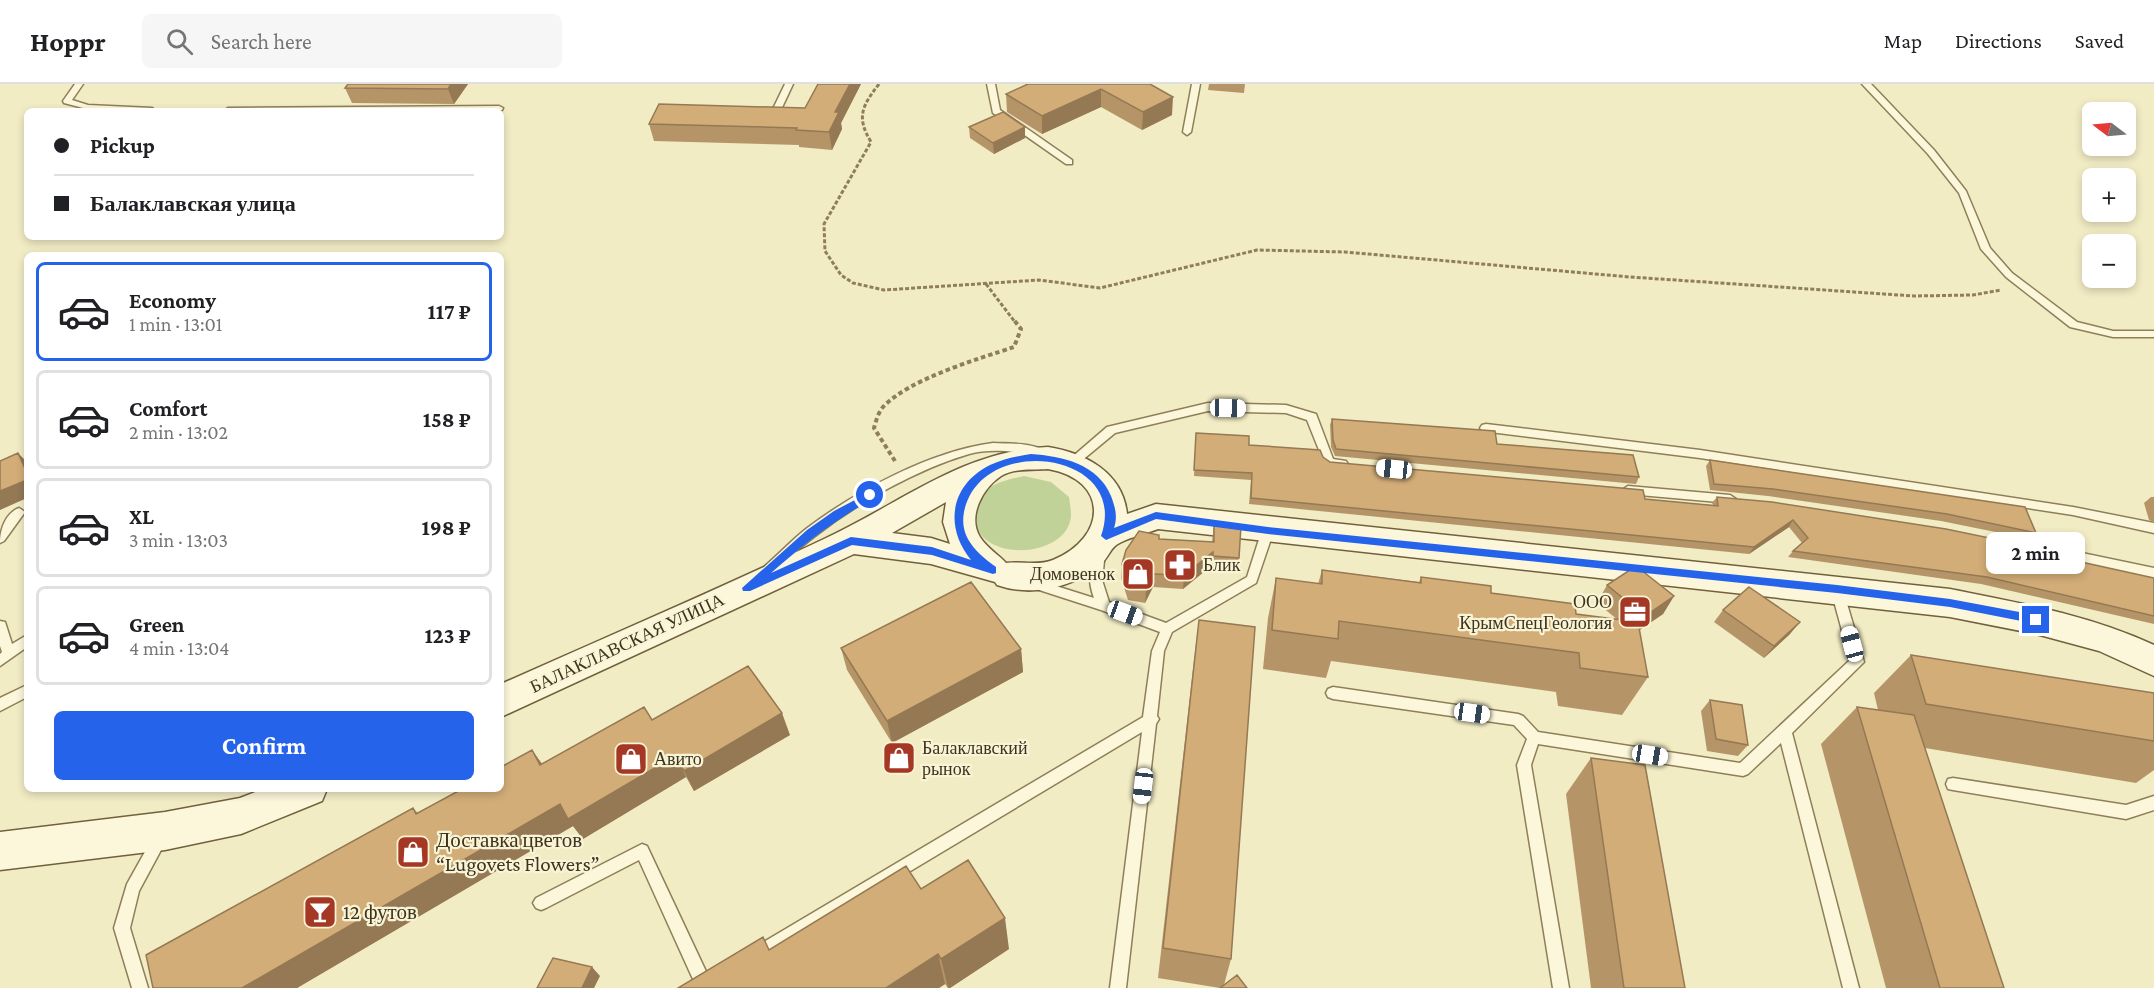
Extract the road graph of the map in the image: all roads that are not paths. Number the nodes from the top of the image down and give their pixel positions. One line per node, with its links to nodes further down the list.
1 (79, 84): 6 (lane)
2 (789, 84): 7 (lane)
3 (991, 84): 9 (lane)
4 (1196, 84): 8 (lane)
5 (1866, 84): 10 (lane)
6 (113, 108)
7 (753, 116)
8 (1187, 132)
9 (1069, 162)
10 (2154, 334)
11 (1486, 428): 20 (lane)
12 (1061, 461): 13 (lane); 14 (main road, БАЛАКЛАВСКАЯ УЛИЦА); 16 (main road); 28 (lane)
13 (1353, 465)
14 (992, 468): 24 (main road, БАЛАКЛАВСКАЯ УЛИЦА); 26 (main road)
15 (1614, 489): 17 (lane)
16 (1108, 498): 19 (main road); 23 (main road)
17 (1744, 500)
18 (19, 512): 22 (lane)
19 (1156, 516): 21 (main road); 23 (main road)
20 (2154, 528)
21 (1268, 531): 29 (main road); 32 (lane)
22 (0, 538)
23 (1103, 540): 26 (main road); 30 (lane)
24 (851, 541): 26 (main road); 28 (main road, БАЛАКЛАВСКАЯ УЛИЦА)
25 (2019, 545): 27 (lane)
26 (1001, 573): 30 (lane)
27 (2154, 573)
28 (747, 588): 38 (main road, БАЛАКЛАВСКАЯ УЛИЦА)
29 (1837, 589): 35 (main road); 41 (lane)
30 (1104, 606): 32 (lane)
31 (0, 626): 34 (lane)
32 (1167, 628): 40 (lane)
33 (24, 642): 34 (lane)
34 (5, 658)
35 (2154, 661)
36 (24, 693): 39 (lane)
37 (1333, 693): 42 (lane)
38 (504, 700)
39 (0, 705)
40 (1152, 719): 49 (lane); 52 (lane)
41 (1785, 730): 42 (lane); 54 (lane)
42 (1534, 737): 53 (lane)
43 (1953, 784): 45 (lane)
44 (301, 792): 46 (main road)
45 (2154, 804)
46 (165, 831): 47 (main road); 51 (lane)
47 (0, 851)
48 (541, 903): 50 (lane)
49 (745, 962)
50 (707, 985)
51 (141, 988)
52 (1118, 988)
53 (1562, 988)
54 (1851, 988)

